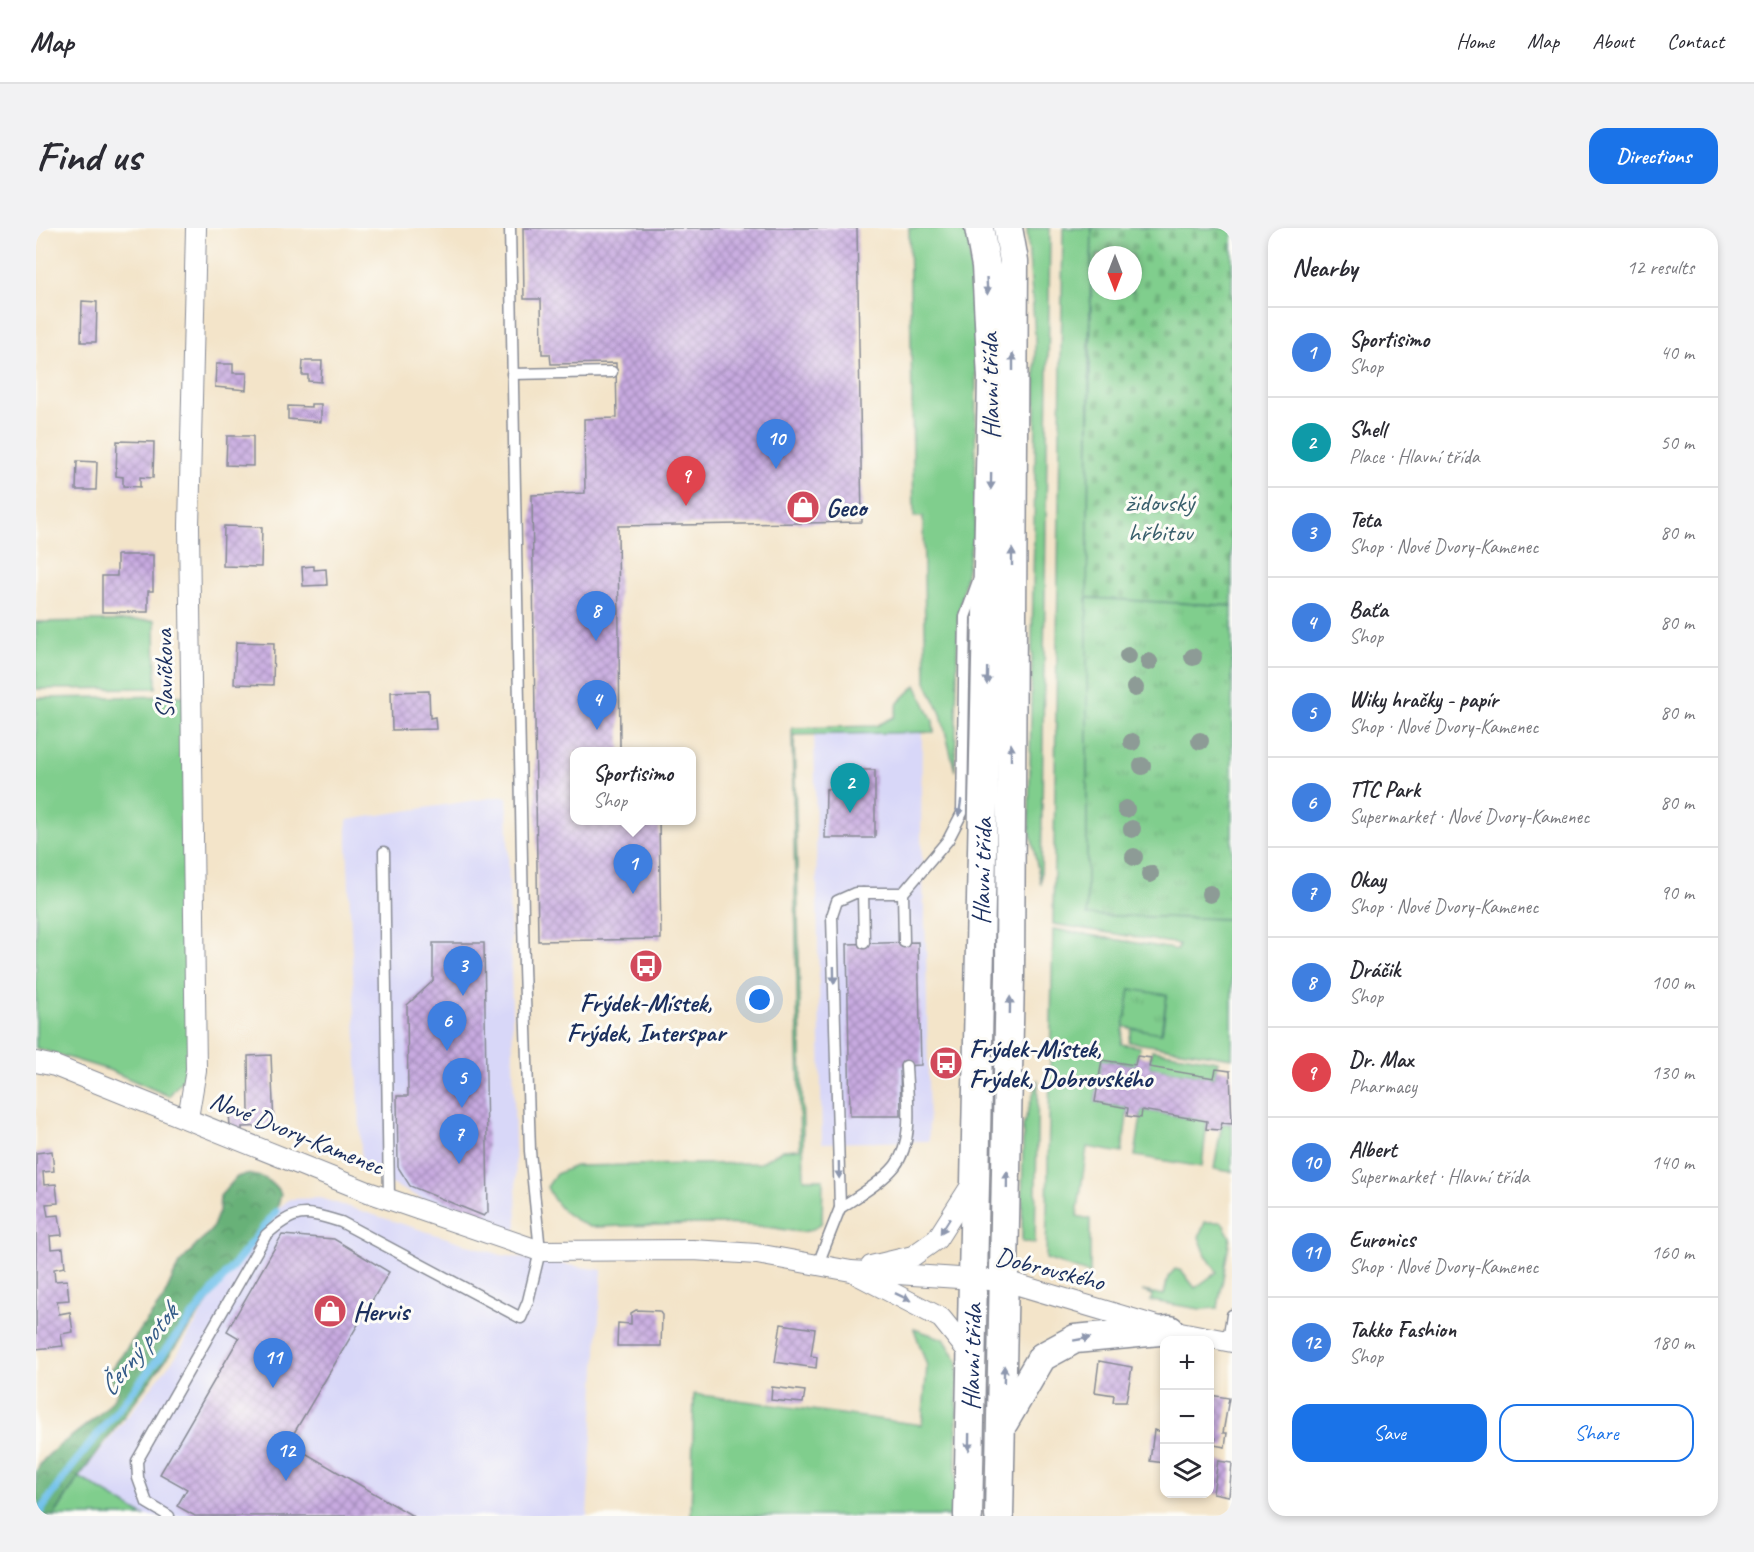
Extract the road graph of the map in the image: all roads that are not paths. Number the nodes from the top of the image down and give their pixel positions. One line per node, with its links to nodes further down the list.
1 (196, 228): 17 (street, Slavíčkova)
2 (510, 228): 6 (lane)
3 (979, 228): 7 (main road, Hlavní třída, one-way to 7)
4 (1008, 228): 25 (main road, Hlavní třída, one-way to 4)
5 (612, 372): 6 (lane)
6 (512, 374): 21 (lane)
7 (990, 544): 10 (lane, one-way to 10); 18 (main road, Hlavní třída, one-way to 18)
8 (384, 852): 19 (lane)
9 (863, 893): 10 (lane); 12 (lane); 13 (lane, one-way to 13)
10 (903, 893): 11 (lane)
11 (904, 942)
12 (864, 943)
13 (836, 1050): 14 (lane); 20 (lane, one-way to 20)
14 (849, 1050)
15 (36, 1062): 17 (street, Nové Dvory-Kamenec)
16 (906, 1066): 20 (lane)
17 (188, 1118): 19 (street, Nové Dvory-Kamenec)
18 (977, 1177): 23 (street, one-way to 23); 24 (main road, Hlavní třída)
19 (388, 1199): 21 (street, Nové Dvory-Kamenec)
20 (840, 1208): 22 (lane)
21 (540, 1251): 22 (street, Dobrovského); 31 (lane)
22 (818, 1264): 23 (street, Dobrovského)
23 (850, 1271): 24 (street, Dobrovského); 29 (street, Dobrovského, one-way to 29)
24 (975, 1278): 25 (street, Dobrovského); 29 (main road, Hlavní třída)
25 (1005, 1281): 27 (street, Dobrovského); 30 (main road, Hlavní třída, one-way to 25)
26 (1232, 1316): 28 (lane)
27 (1170, 1330): 28 (street, Dobrovského); 30 (main road, one-way to 27)
28 (1230, 1342)
29 (970, 1354): 32 (main road, Hlavní třída, one-way to 32)
30 (1003, 1424): 33 (main road, Hlavní třída)
31 (169, 1516)
32 (968, 1516)
33 (999, 1516)

